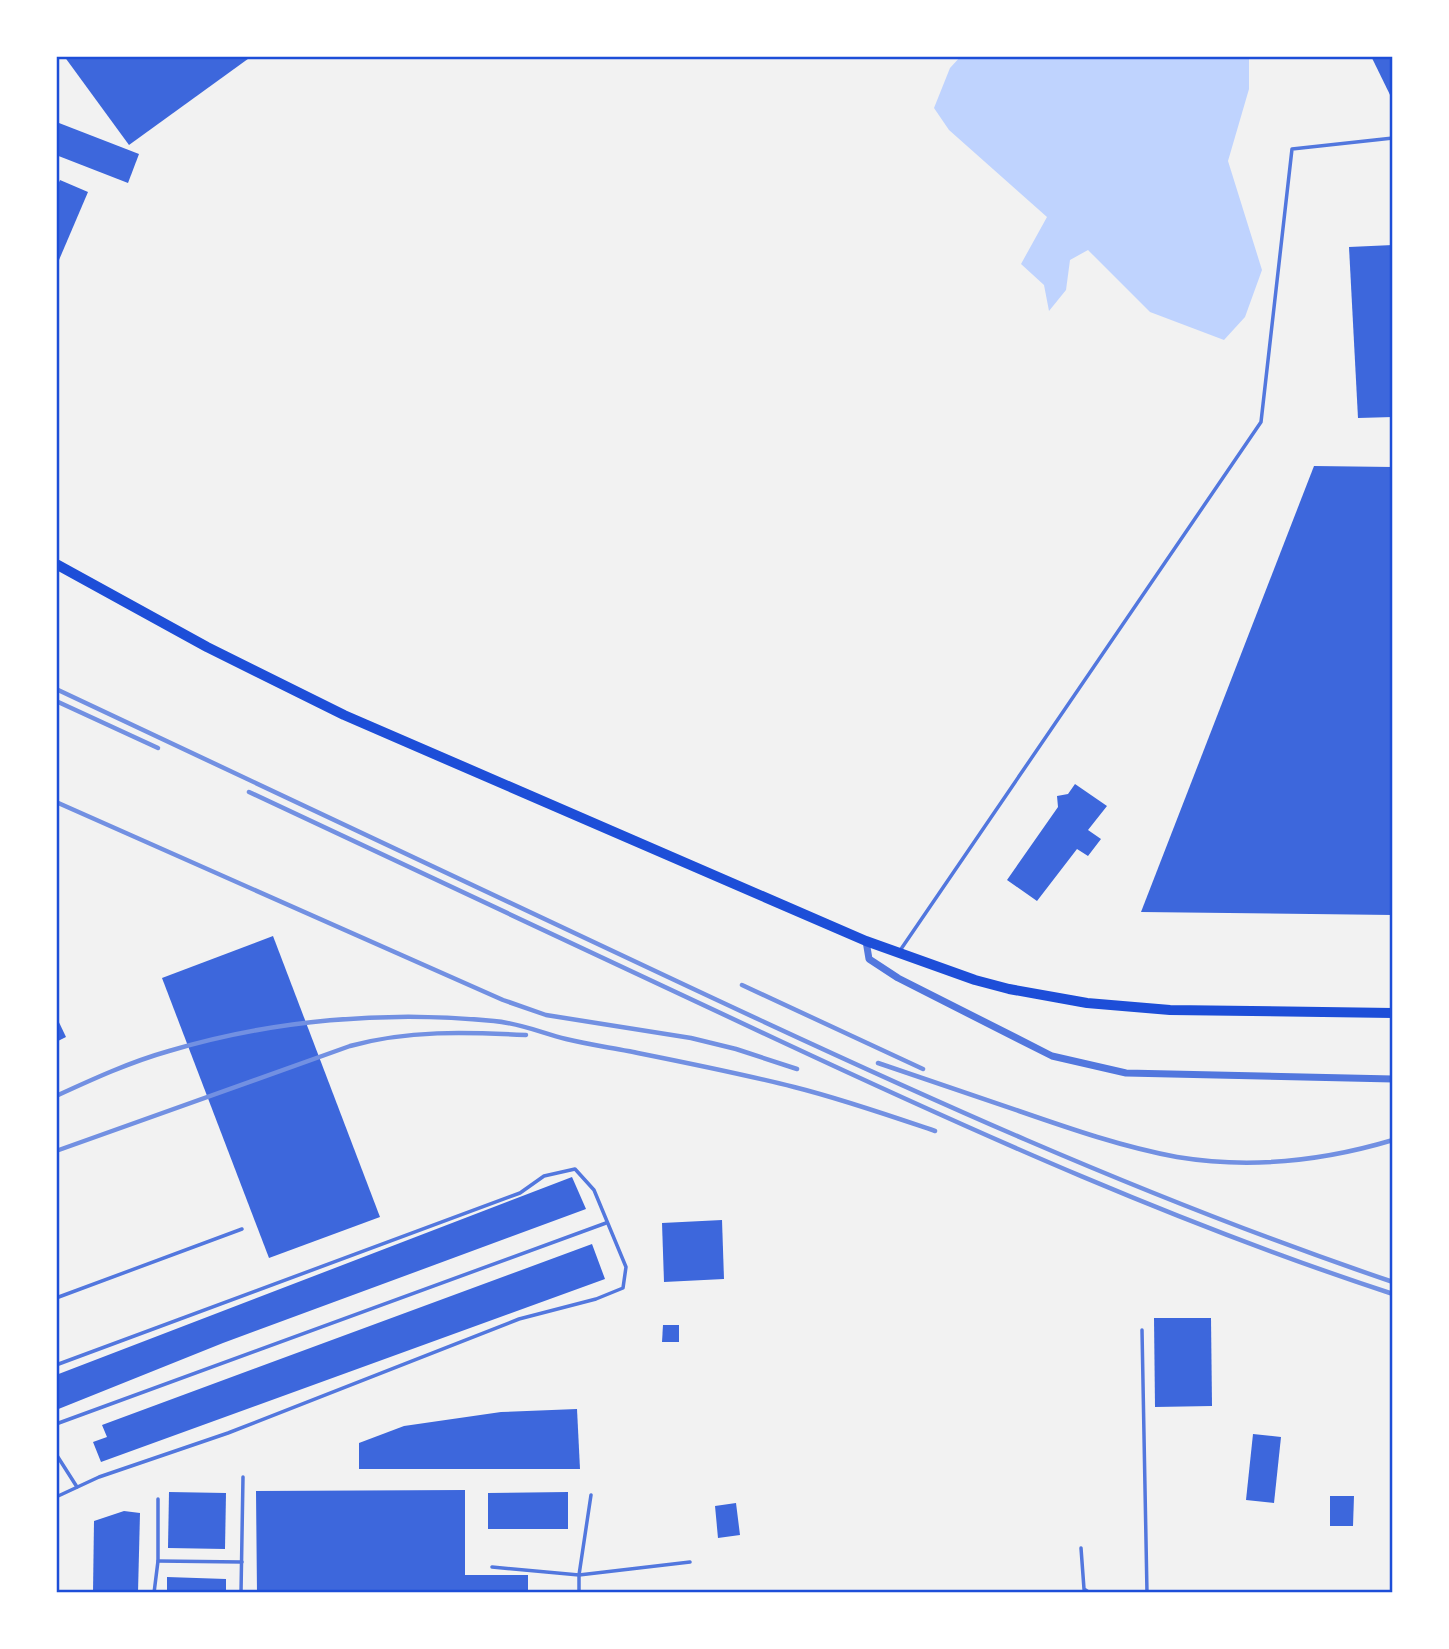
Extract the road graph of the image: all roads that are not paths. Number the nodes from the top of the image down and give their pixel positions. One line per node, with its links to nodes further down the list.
1 (1393, 138): 4 (lane)
2 (56, 564): 3 (main road)
3 (866, 941): 4 (main road); 6 (street)
4 (898, 953): 5 (main road)
5 (1393, 1013)
6 (1393, 1079)
7 (607, 1223): 11 (lane); 12 (lane); 15 (lane)
8 (242, 1228): 9 (lane)
9 (56, 1298)
10 (1142, 1330): 29 (lane)
11 (56, 1365)
12 (56, 1424)
13 (56, 1454): 15 (lane)
14 (243, 1477): 21 (lane)
15 (77, 1487): 17 (lane)
16 (591, 1495): 24 (lane)
17 (56, 1497)
18 (158, 1499): 20 (lane)
19 (1081, 1548): 28 (lane)
20 (158, 1561): 21 (lane); 25 (lane)
21 (242, 1562): 26 (lane)
22 (690, 1562): 24 (lane)
23 (492, 1567): 24 (lane)
24 (579, 1575): 27 (lane)
25 (154, 1593)
26 (242, 1593)
27 (579, 1593)
28 (1090, 1593)
29 (1147, 1593)

